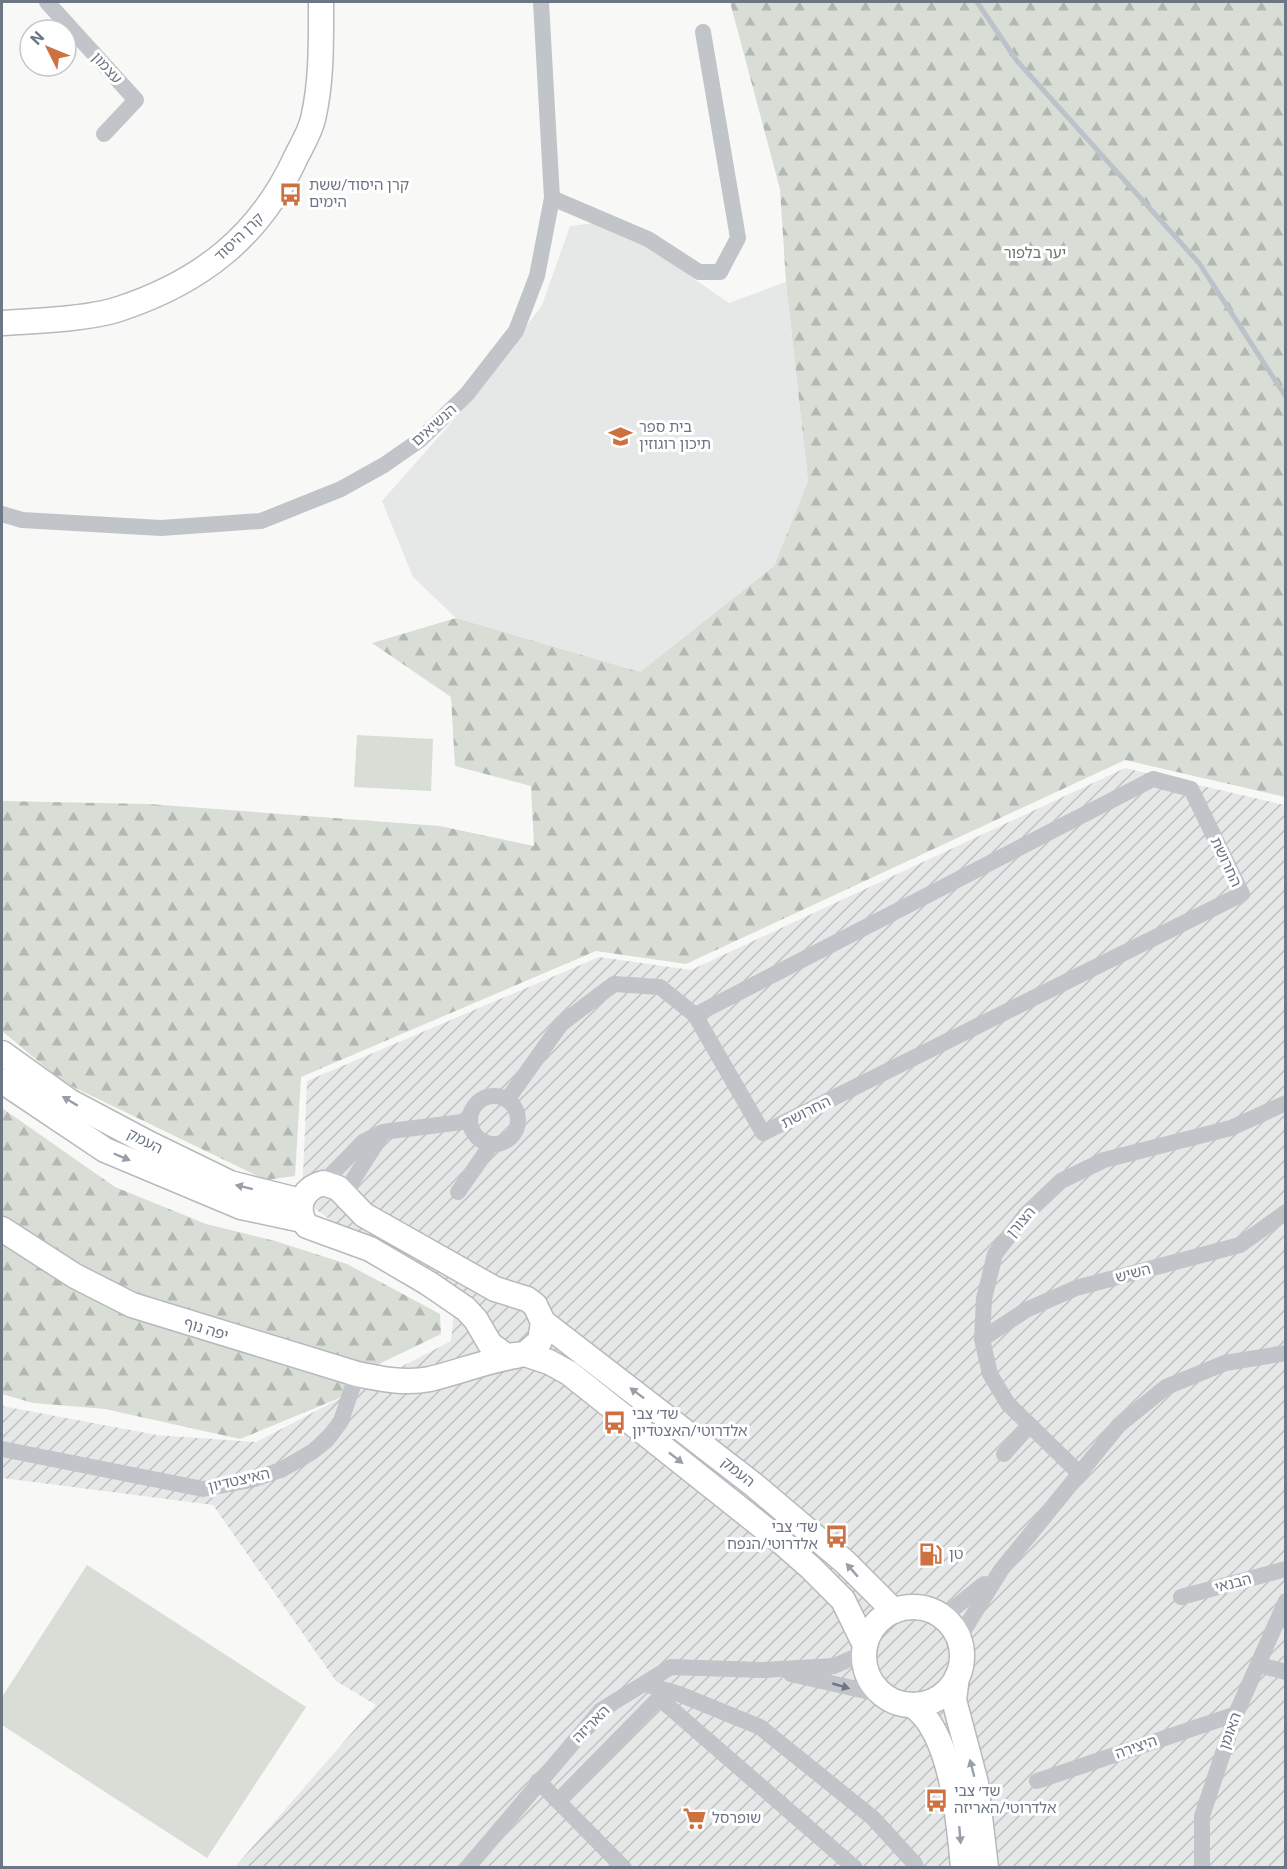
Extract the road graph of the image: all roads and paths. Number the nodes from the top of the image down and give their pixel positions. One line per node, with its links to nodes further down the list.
1 (47, 2): 5 (street, עצמון)
2 (321, 2): 7 (main road, קרן היסוד)
3 (541, 2): 6 (street, הנשיאים)
4 (703, 32): 6 (street)
5 (104, 134)
6 (552, 198): 8 (street, הנשיאים)
7 (2, 323)
8 (2, 514)
9 (695, 1015): 9 (street, החרושת); 12 (street, החרושת)
10 (2, 1053): 20 (main road, העמק, one-way to 10)
11 (2, 1080): 20 (main road, העמק, one-way to 20)
12 (507, 1100): 14 (street); 16 (street)
13 (1286, 1103): 25 (street, הצורן)
14 (470, 1121): 15 (street); 16 (street)
15 (383, 1132): 17 (street); 19 (street)
16 (491, 1145): 18 (street)
17 (323, 1183): 19 (main road, העמק); 20 (main road)
18 (458, 1192)
19 (348, 1201): 23 (main road, העמק)
20 (302, 1210): 24 (main road, העמק)
21 (1286, 1212): 25 (street, השיש)
22 (2, 1229): 28 (main road, יפה נוף)
23 (543, 1322): 27 (main road); 38 (main road, העמק, one-way to 23)
24 (483, 1332): 27 (main road, העמק); 29 (main road, יפה נוף)
25 (982, 1339): 30 (street, הצורן)
26 (1286, 1353): 33 (street)
27 (520, 1355): 29 (main road, יפה נוף); 41 (main road, העמק, one-way to 41)
28 (357, 1374): 29 (main road, יפה נוף); 31 (street, האיצטדיון)
29 (429, 1380)
30 (1028, 1427): 32 (street); 33 (street, הצורן)
31 (2, 1449)
32 (1004, 1454)
33 (1078, 1472): 35 (street)
34 (1286, 1569): 36 (street, הבנאי)
35 (1001, 1570): 39 (street); 40 (street)
36 (1181, 1598)
37 (1286, 1601): 42 (street, האומן)
38 (894, 1611): 39 (main road); 41 (main road)
39 (943, 1617): 40 (main road)
40 (959, 1638): 45 (main road)
41 (865, 1649): 43 (street, האריזה); 47 (main road)
42 (1259, 1665): 44 (street); 50 (street, האומן)
43 (763, 1670): 46 (street, האריזה); 47 (street, האריזה, one-way to 47)
44 (1286, 1672)
45 (957, 1677): 49 (main road); 59 (main road, one-way to 45)
46 (644, 1683): 48 (street); 52 (street, האריזה); 57 (street)
47 (883, 1695): 49 (main road)
48 (659, 1698): 53 (street); 56 (street)
49 (912, 1705): 58 (main road, one-way to 58)
50 (1236, 1714): 51 (street, היצירה); 60 (street, האומן)
51 (1037, 1780)
52 (538, 1781): 53 (street); 54 (street, האריזה)
53 (558, 1801): 55 (street)
54 (467, 1868)
55 (624, 1868)
56 (855, 1868)
57 (914, 1868)
58 (963, 1868)
59 (986, 1868)
60 (1202, 1868)

